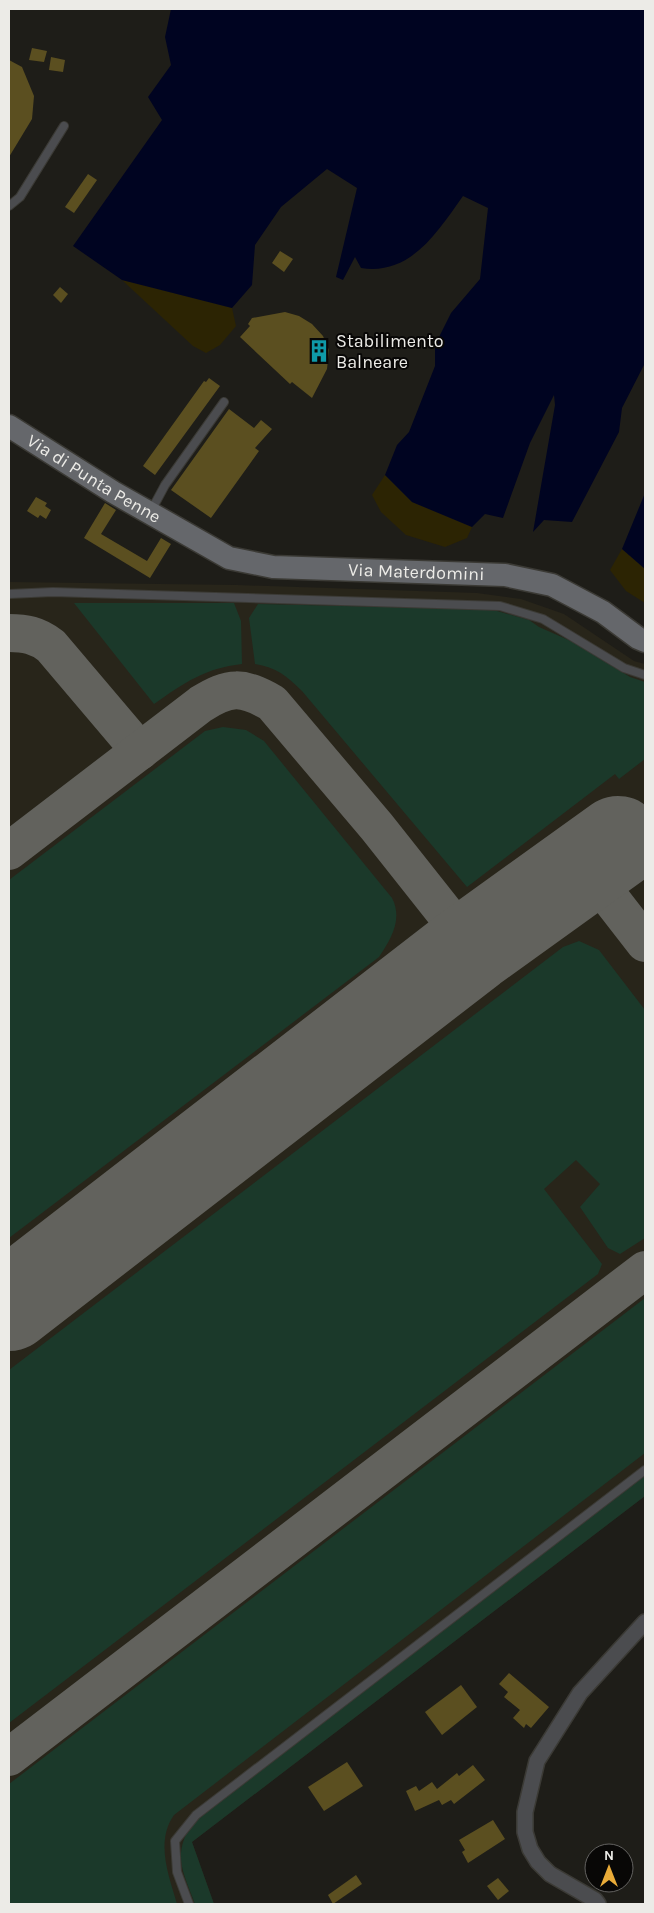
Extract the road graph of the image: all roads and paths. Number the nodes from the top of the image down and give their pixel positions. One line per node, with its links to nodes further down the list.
1 (64, 126): 2 (lane)
2 (9, 206)
3 (224, 402): 5 (lane)
4 (9, 426): 5 (street, Via di Punta Penne)
5 (150, 512): 6 (street, Via di Punta Penne)
6 (179, 530): 8 (street, Via Materdomini)
7 (9, 594): 9 (lane)
8 (645, 641)
9 (645, 675)
10 (645, 1470): 12 (lane)
11 (645, 1622): 13 (street)
12 (189, 1904)
13 (598, 1904)

